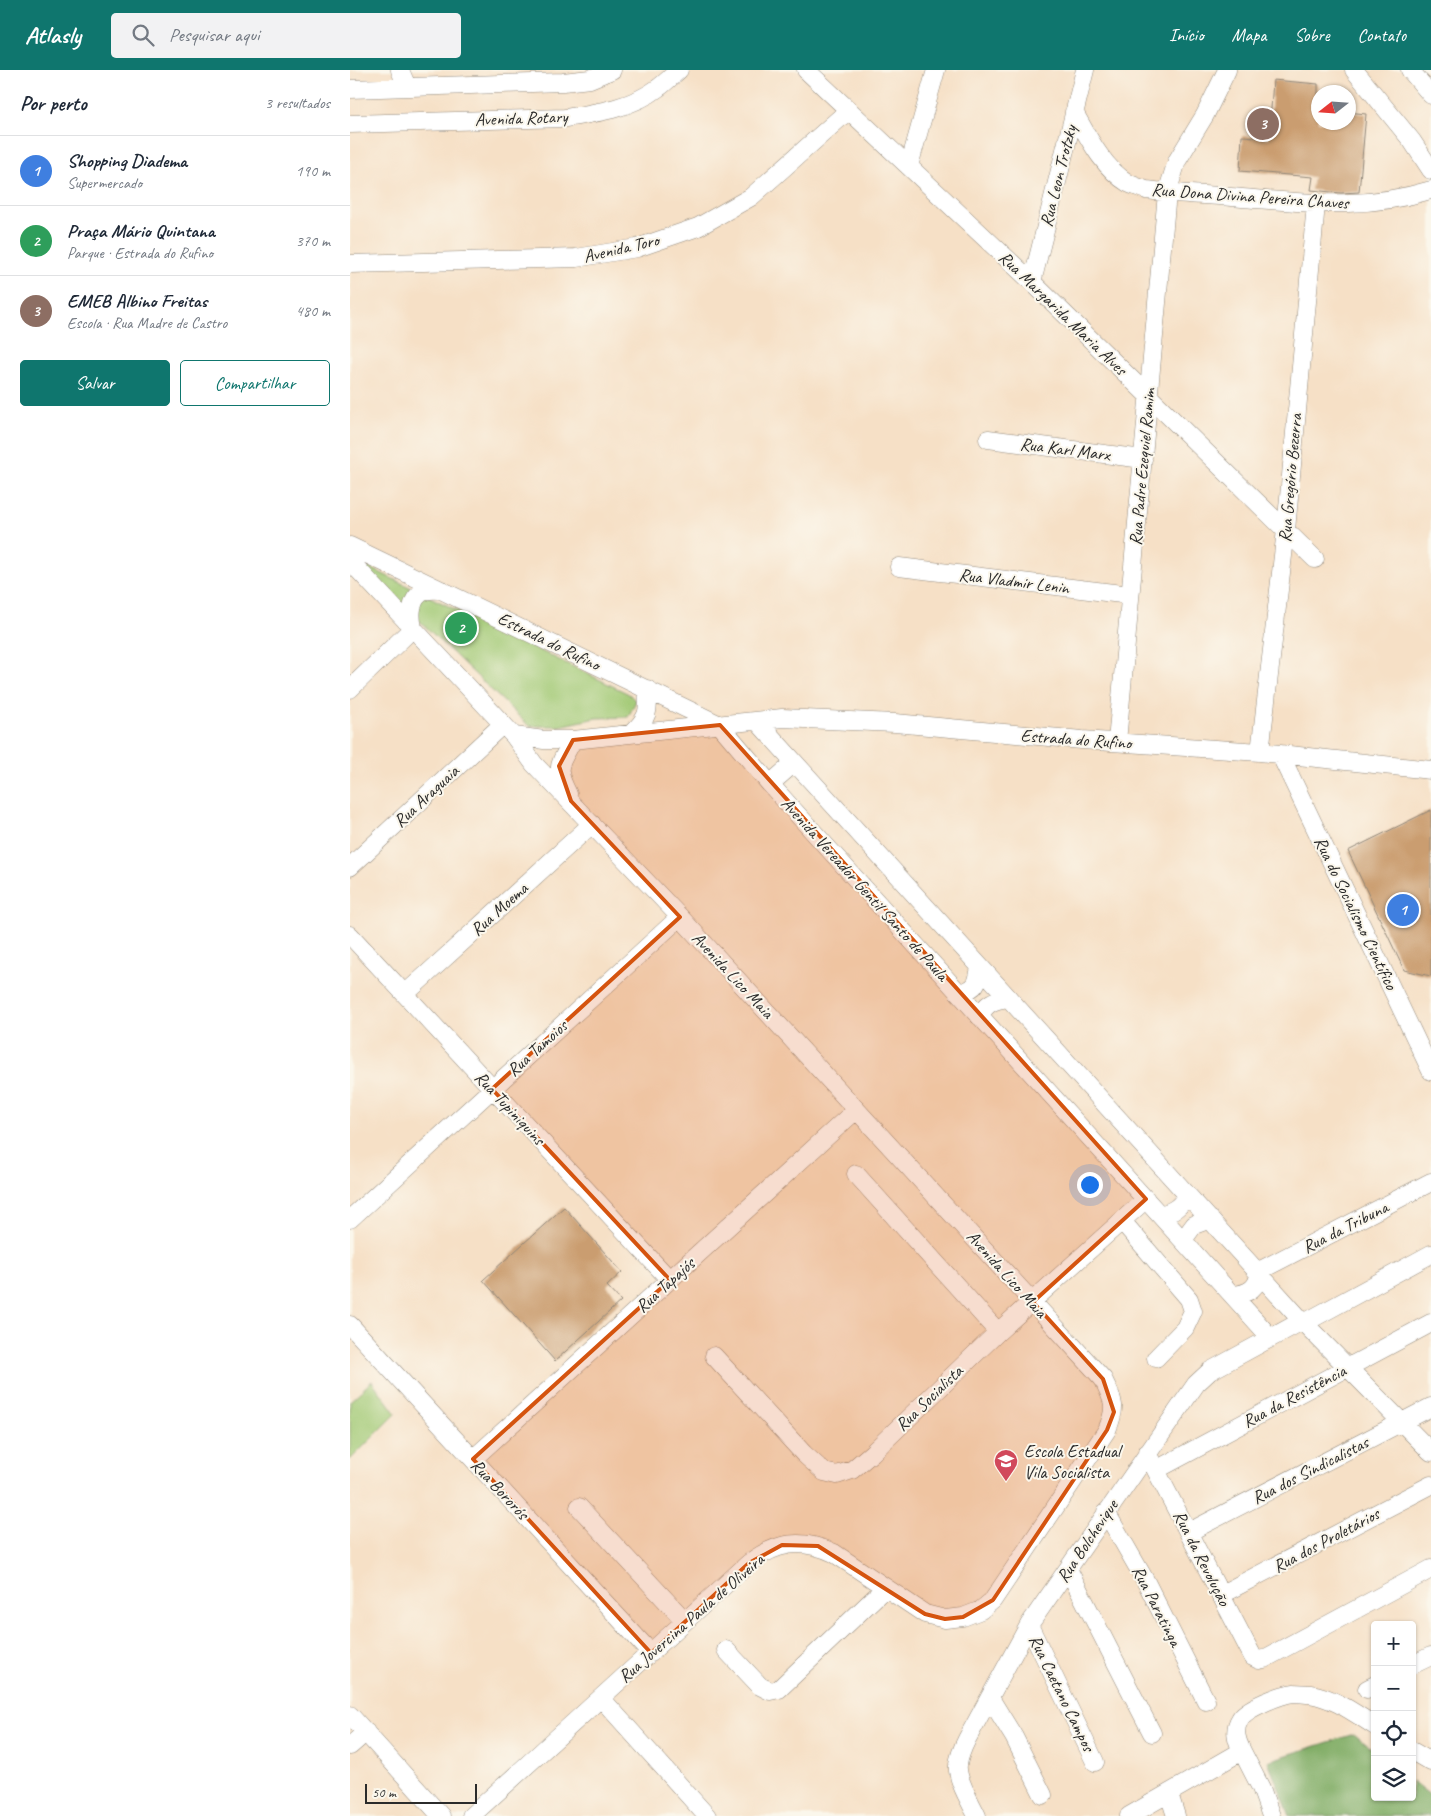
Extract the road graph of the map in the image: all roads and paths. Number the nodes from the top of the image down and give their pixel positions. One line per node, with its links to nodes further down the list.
1 (400, 70): 10 (street)
2 (612, 70): 10 (street, Avenida Rotary)
3 (679, 70): 15 (street, Avenida Rotary)
4 (806, 70): 13 (street, Rua Margarida Maria Alves)
5 (936, 70): 16 (street)
6 (1085, 70): 14 (street, Rua Leon Trotzky)
7 (1227, 70): 19 (street, Rua Padre Ezequiel Ramim)
8 (1354, 70): 17 (street)
9 (1410, 70): 12 (street)
10 (407, 87): 11 (street, Avenida Rotary)
11 (350, 89)
12 (1431, 94)
13 (849, 110): 16 (street, Rua Margarida Maria Alves); 21 (street, Avenida Toro)
14 (1074, 112): 19 (street, Rua Dona Divina Pereira Chaves); 22 (street, Rua Leon Trotzky)
15 (350, 124)
16 (909, 166): 22 (street, Rua Margarida Maria Alves)
17 (1431, 170)
18 (1431, 190): 20 (street, Rua Dona Divina Pereira Chaves)
19 (1167, 193): 20 (street, Rua Dona Divina Pereira Chaves); 23 (street, Rua Padre Ezequiel Ramim)
20 (1316, 204): 26 (street, Rua Gregório Bezerra)
21 (350, 264)
22 (1032, 282): 23 (street, Rua Margarida Maria Alves)
23 (1148, 396): 25 (street, Rua Padre Ezequiel Ramim); 26 (street, Rua Margarida Maria Alves)
24 (988, 439): 25 (street, Rua Karl Marx)
25 (1143, 459): 32 (street, Rua Padre Ezequiel Ramim)
26 (1286, 530): 28 (street, Rua Margarida Maria Alves); 42 (street, Rua Gregório Bezerra)
27 (350, 546): 31 (street, Estrada do Rufino)
28 (1315, 560)
29 (350, 561): 33 (street, Avenida Lico Maia)
30 (899, 567): 32 (street, Rua Vladmir Lenin)
31 (442, 590): 33 (street); 34 (street, Estrada do Rufino)
32 (1130, 595): 41 (street, Rua Padre Ezequiel Ramim)
33 (413, 628): 35 (street); 38 (street, Avenida Lico Maia)
34 (647, 688): 37 (street, Estrada do Rufino); 39 (street)
35 (350, 689)
36 (757, 721): 37 (street, Estrada do Rufino); 41 (street, Estrada do Rufino); 44 (street, Avenida Vereador Gentil Santo de Paula)
37 (720, 725): 39 (street, Estrada do Rufino); 46 (street, Avenida Vereador Gentil Santo de Paula)
38 (508, 730): 40 (street, Estrada do Rufino); 47 (street, Avenida Lico Maia); 49 (street, Rua Araguaia)
39 (631, 734): 40 (street, Estrada do Rufino)
40 (573, 740): 47 (street)
41 (1116, 742): 42 (street, Estrada do Rufino)
42 (1260, 752): 43 (street, Estrada do Rufino)
43 (1280, 754): 45 (street, Estrada do Rufino); 57 (street, Rua do Socialismo Científico)
44 (794, 763): 46 (street, Avenida Vereador Gentil Santo de Paula); 52 (street, Avenida Vereador Gentil Santo de Paula)
45 (1431, 770)
46 (770, 784): 54 (street, Avenida Vereador Gentil Santo de Paula)
47 (571, 801): 48 (street, Avenida Lico Maia)
48 (592, 824): 50 (street, Avenida Lico Maia); 53 (street, Rua Moema)
49 (350, 867)
50 (680, 917): 58 (street, Rua Tamoios); 59 (street, Avenida Lico Maia)
51 (350, 935): 53 (street, Rua Tupiniquins)
52 (980, 967): 54 (street, Avenida Vereador Gentil Santo de Paula); 55 (street, Avenida Vereador Gentil Santo de Paula)
53 (405, 994): 58 (street, Rua Tupiniquins)
54 (960, 994): 56 (street, Avenida Vereador Gentil Santo de Paula)
55 (1008, 998): 56 (street); 62 (street, Avenida Vereador Gentil Santo de Paula)
56 (979, 1016): 63 (street, Avenida Vereador Gentil Santo de Paula)
57 (1431, 1071)
58 (492, 1089): 65 (street, Rua Tamoios); 71 (street, Rua Tupiniquins)
59 (856, 1110): 71 (street, Rua Tapajós); 73 (street, Avenida Lico Maia)
60 (856, 1174): 77 (street)
61 (1431, 1182): 70 (street, Rua da Tribuna)
62 (1187, 1194): 64 (street); 66 (street, Avenida Vereador Gentil Santo de Paula)
63 (1146, 1199): 64 (street, Avenida Vereador Gentil Santo de Paula); 67 (street, Rua Socialista)
64 (1160, 1215): 68 (street, Avenida Vereador Gentil Santo de Paula)
65 (350, 1219)
66 (1210, 1219): 68 (street); 70 (street, Avenida Vereador Gentil Santo de Paula)
67 (1122, 1221): 73 (street, Rua Socialista); 80 (street)
68 (1183, 1240): 72 (street, Avenida Vereador Gentil Santo de Paula)
69 (1431, 1254): 74 (street, Rua Bolchevique)
70 (1259, 1272): 72 (street); 74 (street, Avenida Vereador Gentil Santo de Paula)
71 (670, 1280): 87 (street, Rua Tapajós)
72 (1232, 1295): 78 (street, Avenida Vereador Gentil Santo de Paula)
73 (1033, 1302): 77 (street, Rua Socialista); 82 (street, Avenida Lico Maia)
74 (1303, 1322): 78 (street, Rua Bolchevique); 81 (street, Avenida Vereador Gentil Santo de Paula)
75 (1431, 1323): 81 (street, Rua da Resistência)
76 (350, 1325): 87 (street, Rua Bororós)
77 (998, 1332): 79 (street, Rua Socialista)
78 (1272, 1338): 86 (street, Rua Bolchevique)
79 (714, 1356)
80 (1156, 1358)
81 (1348, 1368): 84 (street, Avenida Vereador Gentil Santo de Paula); 88 (street, Rua da Resistência)
82 (1111, 1395): 95 (street, Rua Jovercina Paula de Oliveira)
83 (1431, 1407): 84 (street, Rua dos Sindicalistas)
84 (1401, 1423): 85 (street, Avenida Vereador Gentil Santo de Paula); 92 (street, Rua dos Sindicalistas)
85 (1431, 1452)
86 (1147, 1453): 88 (street, Rua da Revolução); 91 (street, Rua Bolchevique)
87 (473, 1459): 100 (street, Rua Bororós)
88 (1156, 1470): 92 (street, Rua da Revolução)
89 (1431, 1485): 96 (street, Rua dos Proletários)
90 (579, 1507): 97 (street)
91 (1106, 1512): 93 (street, Rua Bolchevique); 103 (street, Rua Paratinga)
92 (1189, 1532): 96 (street, Rua da Revolução)
93 (1068, 1569): 98 (street, Rua Bolchevique); 107 (street)
94 (1431, 1569): 96 (street, Rua da Revolução)
95 (885, 1588): 97 (street, Rua Jovercina Paula de Oliveira); 99 (street)
96 (1220, 1595)
97 (685, 1621): 100 (street, Rua Jovercina Paula de Oliveira)
98 (1029, 1625): 102 (street, Rua Bolchevique); 111 (street, Rua Caetano Campos)
99 (726, 1650)
100 (651, 1653): 101 (street, Rua Jovercina Paula de Oliveira)
101 (601, 1698): 116 (street, Rua Jovercina Paula de Oliveira); 117 (street)
102 (990, 1698): 114 (street); 118 (street, Rua Bolchevique)
103 (1206, 1701)
104 (350, 1715): 106 (street)
105 (1371, 1723): 109 (street)
106 (366, 1732): 108 (street); 115 (street)
107 (1152, 1733)
108 (350, 1746)
109 (1242, 1751): 113 (street); 121 (street)
110 (1416, 1753): 112 (street)
111 (1095, 1762)
112 (1431, 1762)
113 (1169, 1794): 119 (street); 120 (street)
114 (1043, 1795)
115 (441, 1816)
116 (471, 1816)
117 (706, 1816)
118 (977, 1816)
119 (1129, 1816)
120 (1176, 1816)
121 (1271, 1816)

